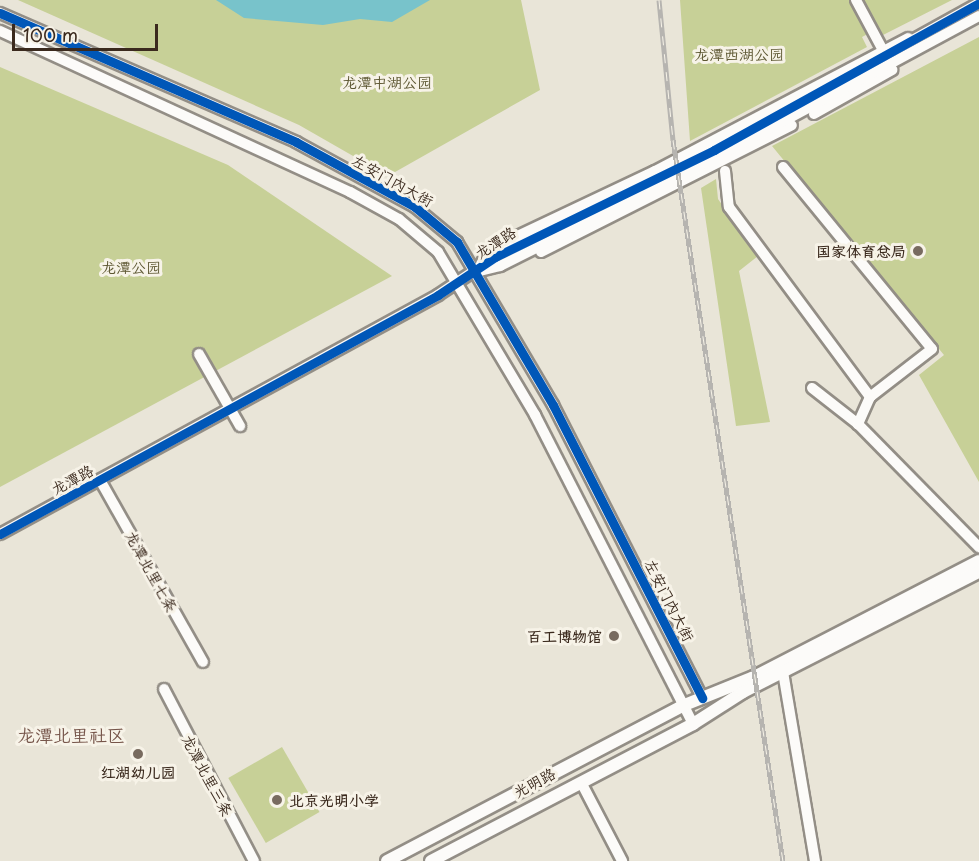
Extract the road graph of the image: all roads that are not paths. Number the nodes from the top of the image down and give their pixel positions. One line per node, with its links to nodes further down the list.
1 (856, 0): 6 (street)
2 (979, 3): 6 (street, 龙潭路)
3 (0, 13): 9 (street, 左安门内大街)
4 (979, 16): 9 (street, 龙潭路)
5 (0, 31): 10 (street, 左安门内大街)
6 (885, 53): 9 (street, 龙潭路)
7 (783, 167): 13 (street)
8 (725, 171): 13 (street)
9 (477, 272): 10 (street, 龙潭路); 25 (street, 左安门内大街)
10 (459, 282): 14 (street, 龙潭路); 26 (street, 左安门内大街)
11 (198, 354): 14 (street)
12 (812, 388): 15 (street)
13 (870, 397): 15 (street)
14 (230, 410): 16 (street); 17 (street, 龙潭路)
15 (858, 424): 19 (street)
16 (240, 426)
17 (100, 480): 18 (street, 龙潭路); 22 (street, 龙潭北里七条)
18 (0, 534)
19 (979, 547)
20 (979, 561): 25 (main road, 光明路)
21 (979, 572): 23 (main road, 光明路)
22 (203, 662)
23 (783, 672): 27 (main road, 光明路); 33 (street)
24 (164, 689): 29 (street, 龙潭北里三条)
25 (702, 698): 26 (main road, 光明路)
26 (682, 706): 27 (street, 左安门内大街); 30 (main road, 光明路)
27 (693, 724): 28 (main road, 光明路)
28 (582, 784): 31 (main road, 光明路); 32 (street)
29 (254, 861)
30 (387, 861)
31 (431, 861)
32 (622, 861)
33 (815, 861)

